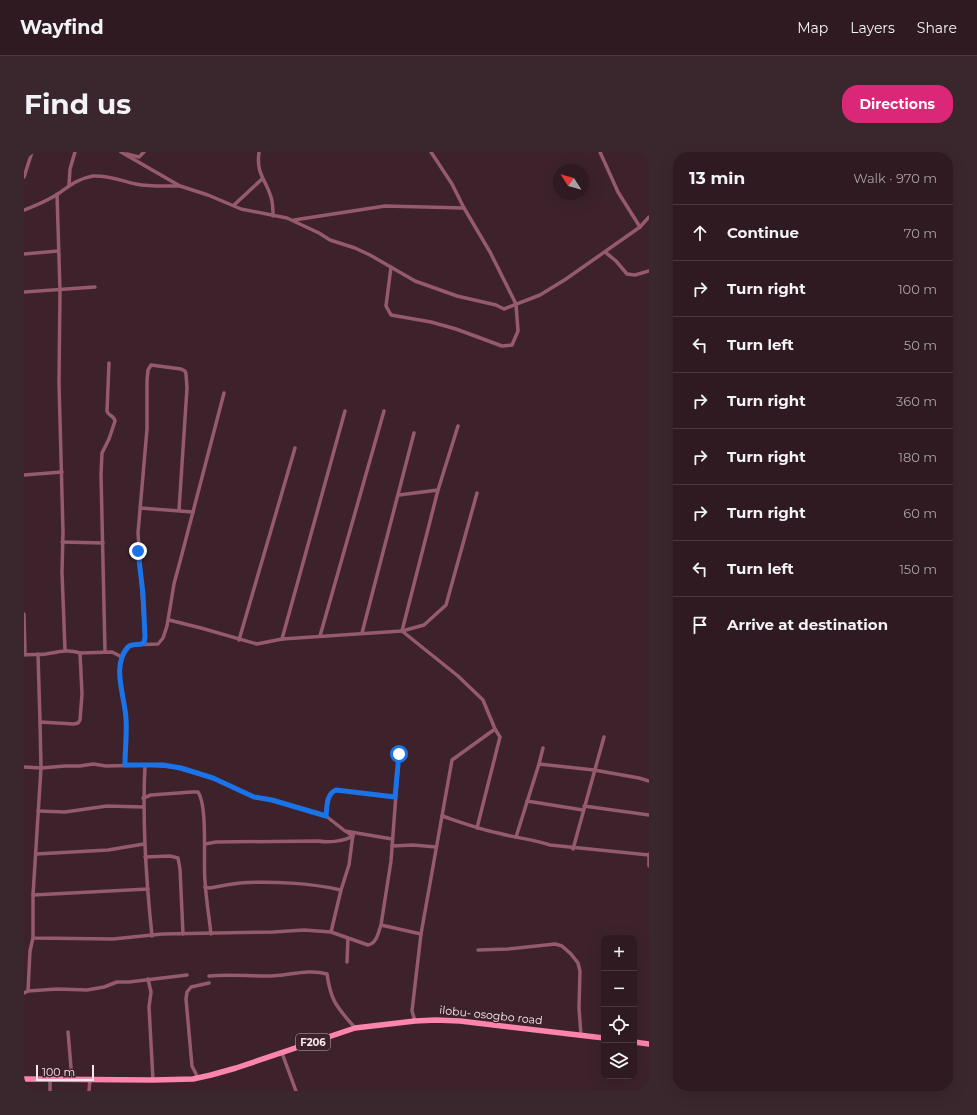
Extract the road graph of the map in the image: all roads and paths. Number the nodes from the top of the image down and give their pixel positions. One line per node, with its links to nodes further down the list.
1 (32, 152): 8 (street)
2 (75, 152): 11 (street)
3 (144, 152): 7 (street)
4 (260, 152): 10 (street)
5 (431, 152): 15 (street)
6 (600, 152): 20 (street)
7 (123, 153): 12 (street)
8 (25, 170): 9 (street)
9 (24, 177)
10 (262, 179): 14 (street); 17 (street)
11 (68, 185): 12 (street); 13 (street)
12 (180, 186): 14 (street)
13 (57, 194): 16 (street); 21 (street)
14 (234, 205): 17 (street)
15 (464, 208): 19 (street); 29 (street)
16 (24, 210)
17 (273, 216): 19 (street)
18 (649, 217): 20 (street)
19 (293, 220): 24 (street)
20 (640, 227): 22 (street)
21 (58, 250): 23 (street); 27 (street)
22 (605, 252): 25 (street); 29 (street)
23 (24, 254)
24 (391, 267): 29 (street); 29 (street)
25 (649, 271)
26 (95, 287): 27 (street)
27 (60, 290): 28 (street); 37 (street)
28 (24, 292)
29 (516, 304)
30 (109, 363): 46 (street)
31 (224, 393): 44 (street)
32 (345, 411): 52 (street)
33 (384, 411): 51 (street)
34 (458, 426): 39 (street)
35 (414, 433): 41 (street)
36 (295, 448): 53 (street)
37 (62, 472): 38 (street); 45 (street)
38 (24, 475)
39 (438, 490): 41 (street); 49 (street)
40 (477, 494): 49 (street)
41 (399, 495): 50 (street)
42 (140, 508): 43 (street); 43 (street); 54 (street)
43 (179, 510): 44 (street)
44 (192, 512): 48 (street)
45 (62, 542): 46 (street); 55 (street)
46 (103, 543): 56 (street)
47 (24, 614): 58 (street)
48 (169, 620): 53 (street); 54 (street)
49 (402, 630): 50 (street); 62 (street)
50 (362, 633): 51 (street)
51 (320, 636): 52 (street)
52 (282, 639): 53 (street)
53 (239, 640)
54 (141, 644): 60 (street)
55 (65, 650): 57 (street); 59 (street)
56 (105, 651): 57 (street); 60 (street)
57 (80, 653): 61 (street)
58 (25, 654): 59 (street)
59 (38, 654): 61 (street)
60 (122, 657): 67 (street)
61 (40, 722): 70 (street)
62 (495, 729): 81 (street); 82 (street)
63 (604, 737): 71 (street)
64 (543, 748): 66 (street)
65 (399, 754): 73 (street)
66 (539, 764): 71 (street); 75 (street)
67 (125, 765): 68 (street); 70 (street)
68 (145, 765): 74 (street); 80 (street)
69 (24, 766): 70 (street)
70 (41, 768): 78 (street)
71 (594, 770): 72 (street); 77 (street)
72 (649, 781)
73 (395, 797): 80 (street); 85 (street)
74 (143, 798): 76 (street); 87 (street)
75 (527, 801): 77 (street); 84 (street)
76 (143, 807): 78 (street); 86 (street)
77 (584, 808): 79 (street); 90 (street)
78 (38, 811): 91 (street)
79 (649, 815)
80 (326, 816): 83 (street)
81 (442, 816): 82 (street); 89 (street)
82 (477, 828): 84 (street)
83 (354, 834): 85 (street); 87 (street); 97 (street)
84 (516, 838): 90 (street)
85 (392, 839): 88 (street)
86 (144, 844): 91 (street); 93 (street)
87 (205, 844): 95 (street)
88 (392, 846): 89 (street); 99 (street)
89 (436, 847): 103 (street)
90 (573, 849): 92 (street)
91 (36, 854): 98 (street)
92 (649, 855): 94 (street)
93 (145, 857): 96 (street); 101 (street)
94 (649, 866)
95 (206, 887): 97 (street); 102 (street)
96 (148, 889): 98 (street); 104 (street)
97 (341, 890): 100 (street)
98 (33, 895): 105 (street)
99 (381, 925): 103 (street); 106 (street)
100 (331, 932): 102 (street); 106 (street)
101 (184, 934): 102 (street); 104 (street)
102 (211, 934)
103 (421, 934): 115 (street)
104 (152, 936): 105 (street)
105 (33, 938): 113 (street)
106 (348, 938): 108 (street)
107 (478, 950): 118 (street)
108 (347, 962)
109 (187, 975): 111 (street)
110 (209, 976): 116 (street)
111 (148, 979): 113 (street); 128 (street)
112 (209, 983): 124 (street)
113 (28, 991): 114 (street)
114 (24, 993)
115 (415, 1021): 116 (main road, ilobu- osogbo road / F206); 118 (main road, ilobu- osogbo road / F206)
116 (355, 1028): 122 (main road, ilobu- osogbo road / F206)
117 (68, 1032): 127 (street)
118 (581, 1035): 119 (main road, ilobu- osogbo road / F206)
119 (601, 1038)
120 (637, 1042): 121 (main road)
121 (649, 1044)
122 (282, 1053): 124 (main road, ilobu- osogbo road / F206); 131 (street)
123 (90, 1078): 127 (main road, ilobu- osogbo road / F206); 128 (main road, ilobu- osogbo road / F206); 130 (street)
124 (198, 1078): 128 (main road, ilobu- osogbo road / F206)
125 (24, 1079): 126 (main road, ilobu- osogbo road / F206)
126 (50, 1079): 127 (main road, ilobu- osogbo road / F206); 129 (street)
127 (72, 1079)
128 (153, 1080)
129 (50, 1091)
130 (90, 1091)
131 (296, 1091)

